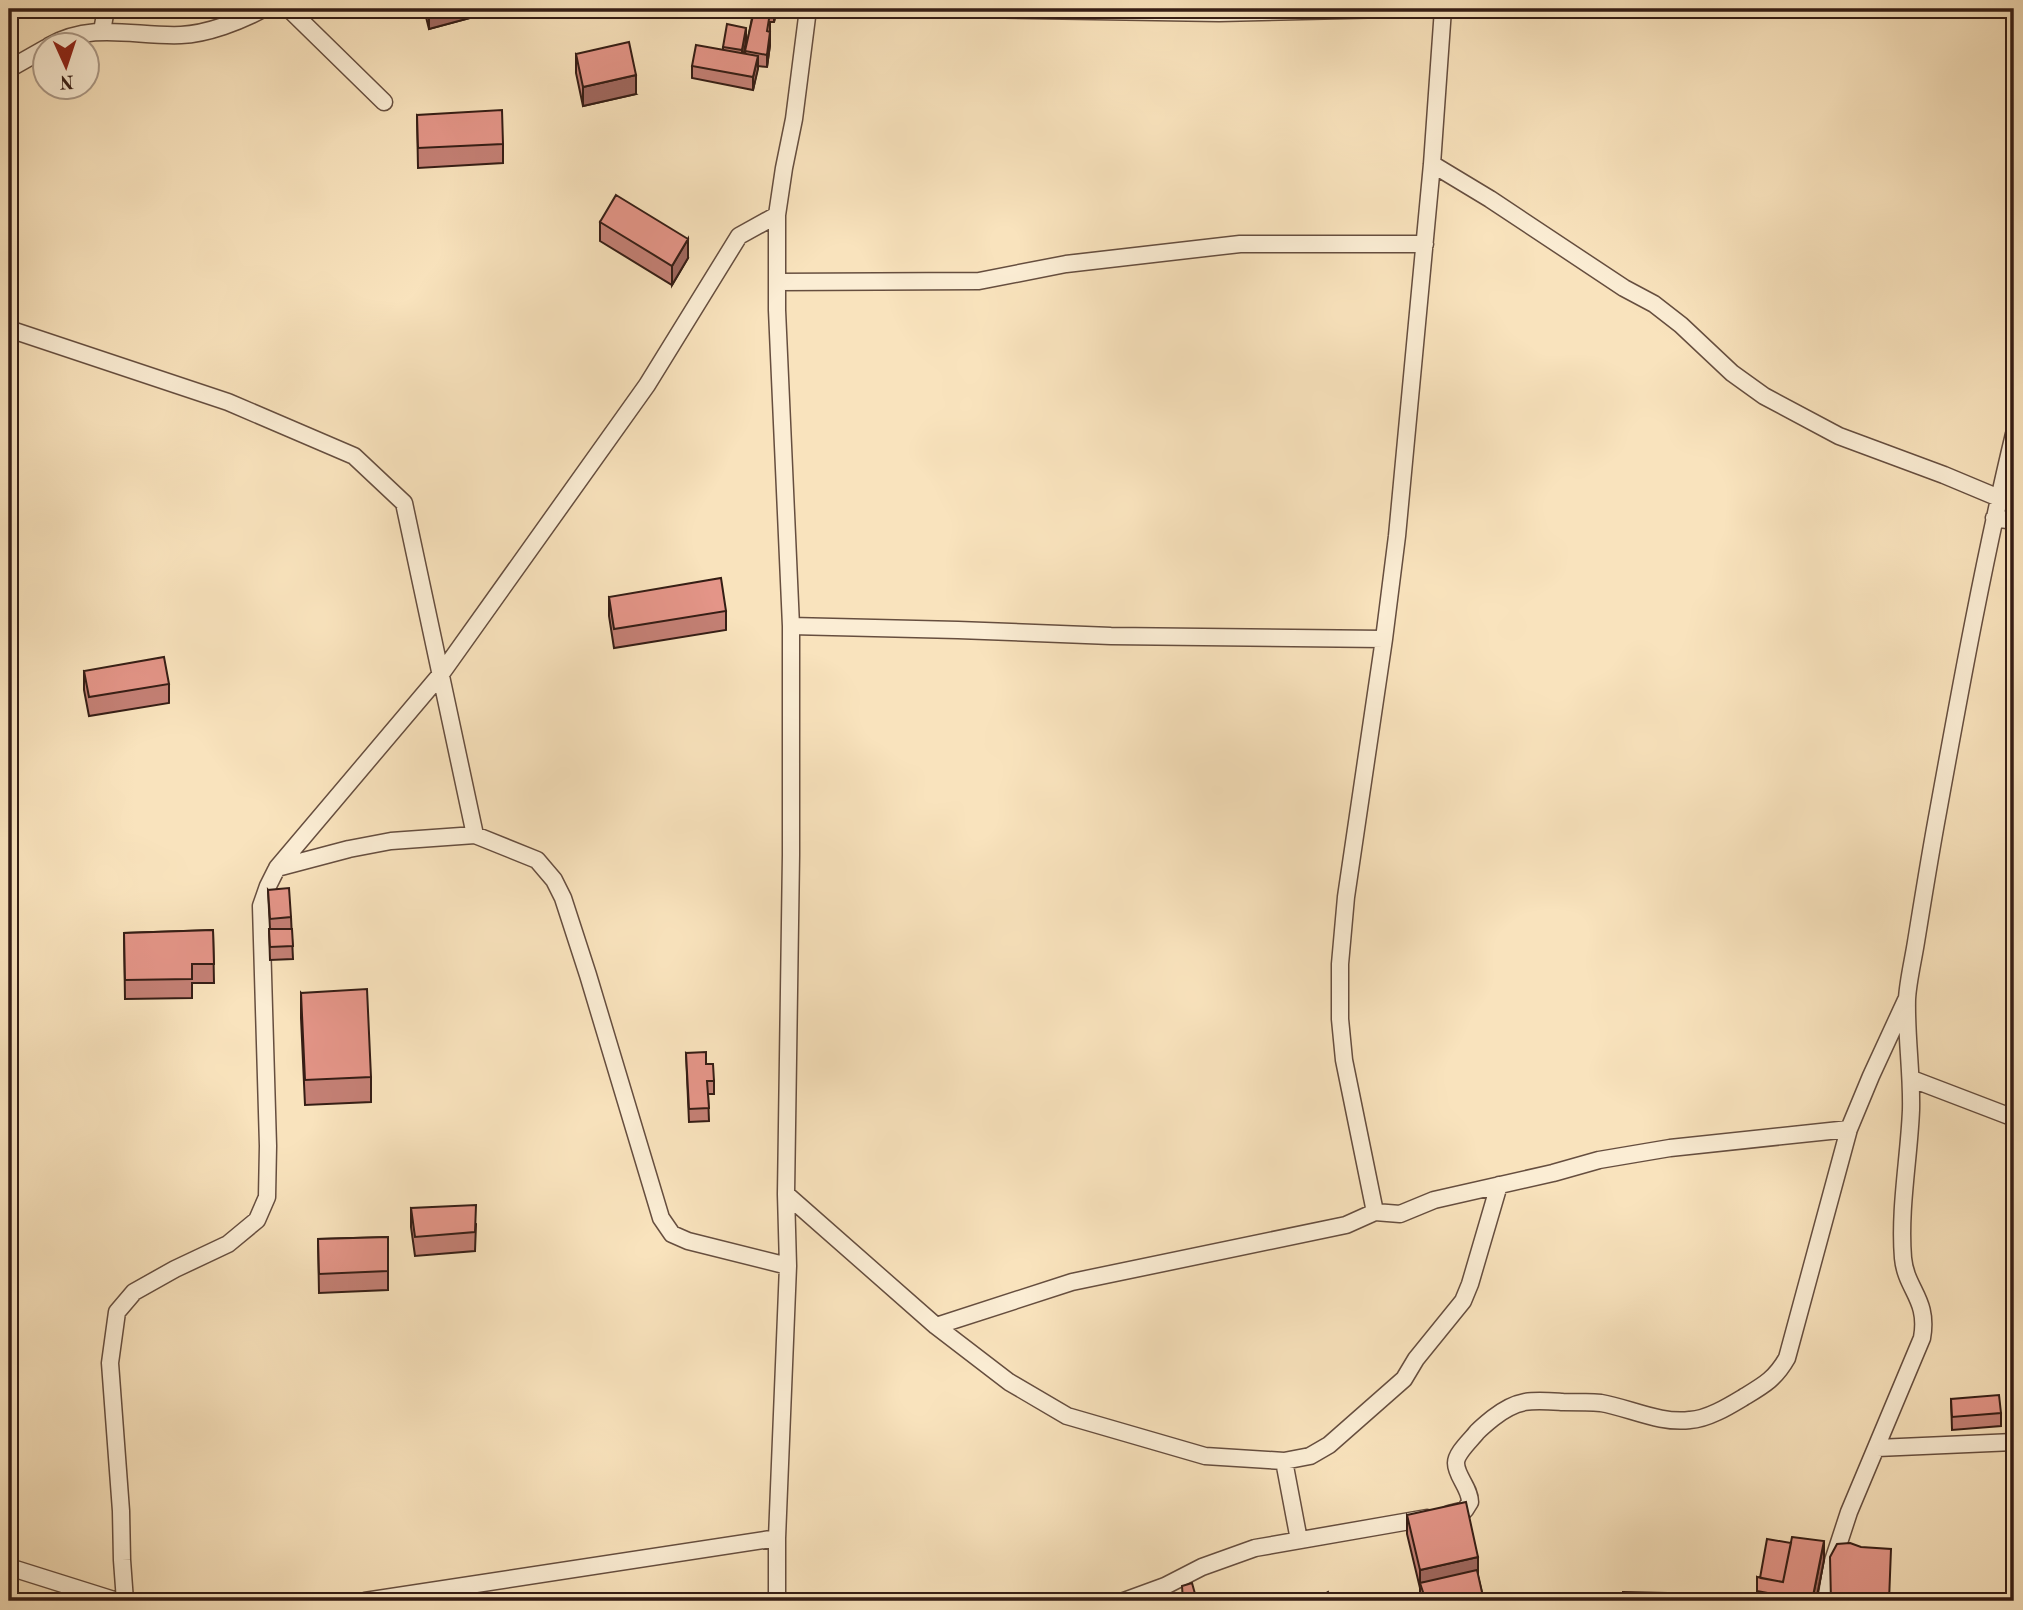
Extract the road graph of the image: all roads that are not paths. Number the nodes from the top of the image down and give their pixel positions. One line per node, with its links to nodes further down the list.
1 (106, 9): 8 (street)
2 (263, 9): 8 (street)
3 (289, 9): 12 (street)
4 (808, 9): 14 (street)
5 (977, 9): 6 (street)
6 (1389, 9)
7 (1443, 9): 13 (street)
8 (102, 30): 9 (street)
9 (91, 32)
10 (32, 56): 11 (street)
11 (9, 69)
12 (384, 102)
13 (1432, 164): 15 (street); 19 (street)
14 (777, 215): 16 (street); 24 (street)
15 (1425, 244): 16 (street); 23 (street)
16 (777, 282): 22 (street)
17 (9, 329): 24 (street)
18 (2014, 434): 19 (street)
19 (1999, 498): 20 (street)
20 (1994, 518): 21 (street); 27 (street)
21 (2014, 521)
22 (791, 626): 23 (street); 32 (street)
23 (1384, 639): 33 (street)
24 (441, 674): 25 (street); 26 (street)
25 (475, 835): 26 (street); 34 (street)
26 (277, 869): 43 (street)
27 (1907, 998): 28 (street); 30 (street)
28 (1912, 1079): 29 (street); 37 (street)
29 (2014, 1118)
30 (1849, 1129): 31 (street); 40 (street)
31 (1499, 1185): 33 (street); 38 (street)
32 (786, 1194): 34 (street); 35 (street)
33 (1375, 1212): 35 (street)
34 (788, 1266): 39 (street)
35 (936, 1326): 38 (street)
36 (2014, 1442): 37 (street)
37 (1877, 1448): 47 (street)
38 (1284, 1461): 40 (street)
39 (777, 1538): 44 (street); 45 (street)
40 (1299, 1540): 46 (street)
41 (9, 1567): 42 (street)
42 (117, 1601)
43 (125, 1601)
44 (365, 1601)
45 (777, 1601)
46 (1124, 1601)
47 (1826, 1601)

